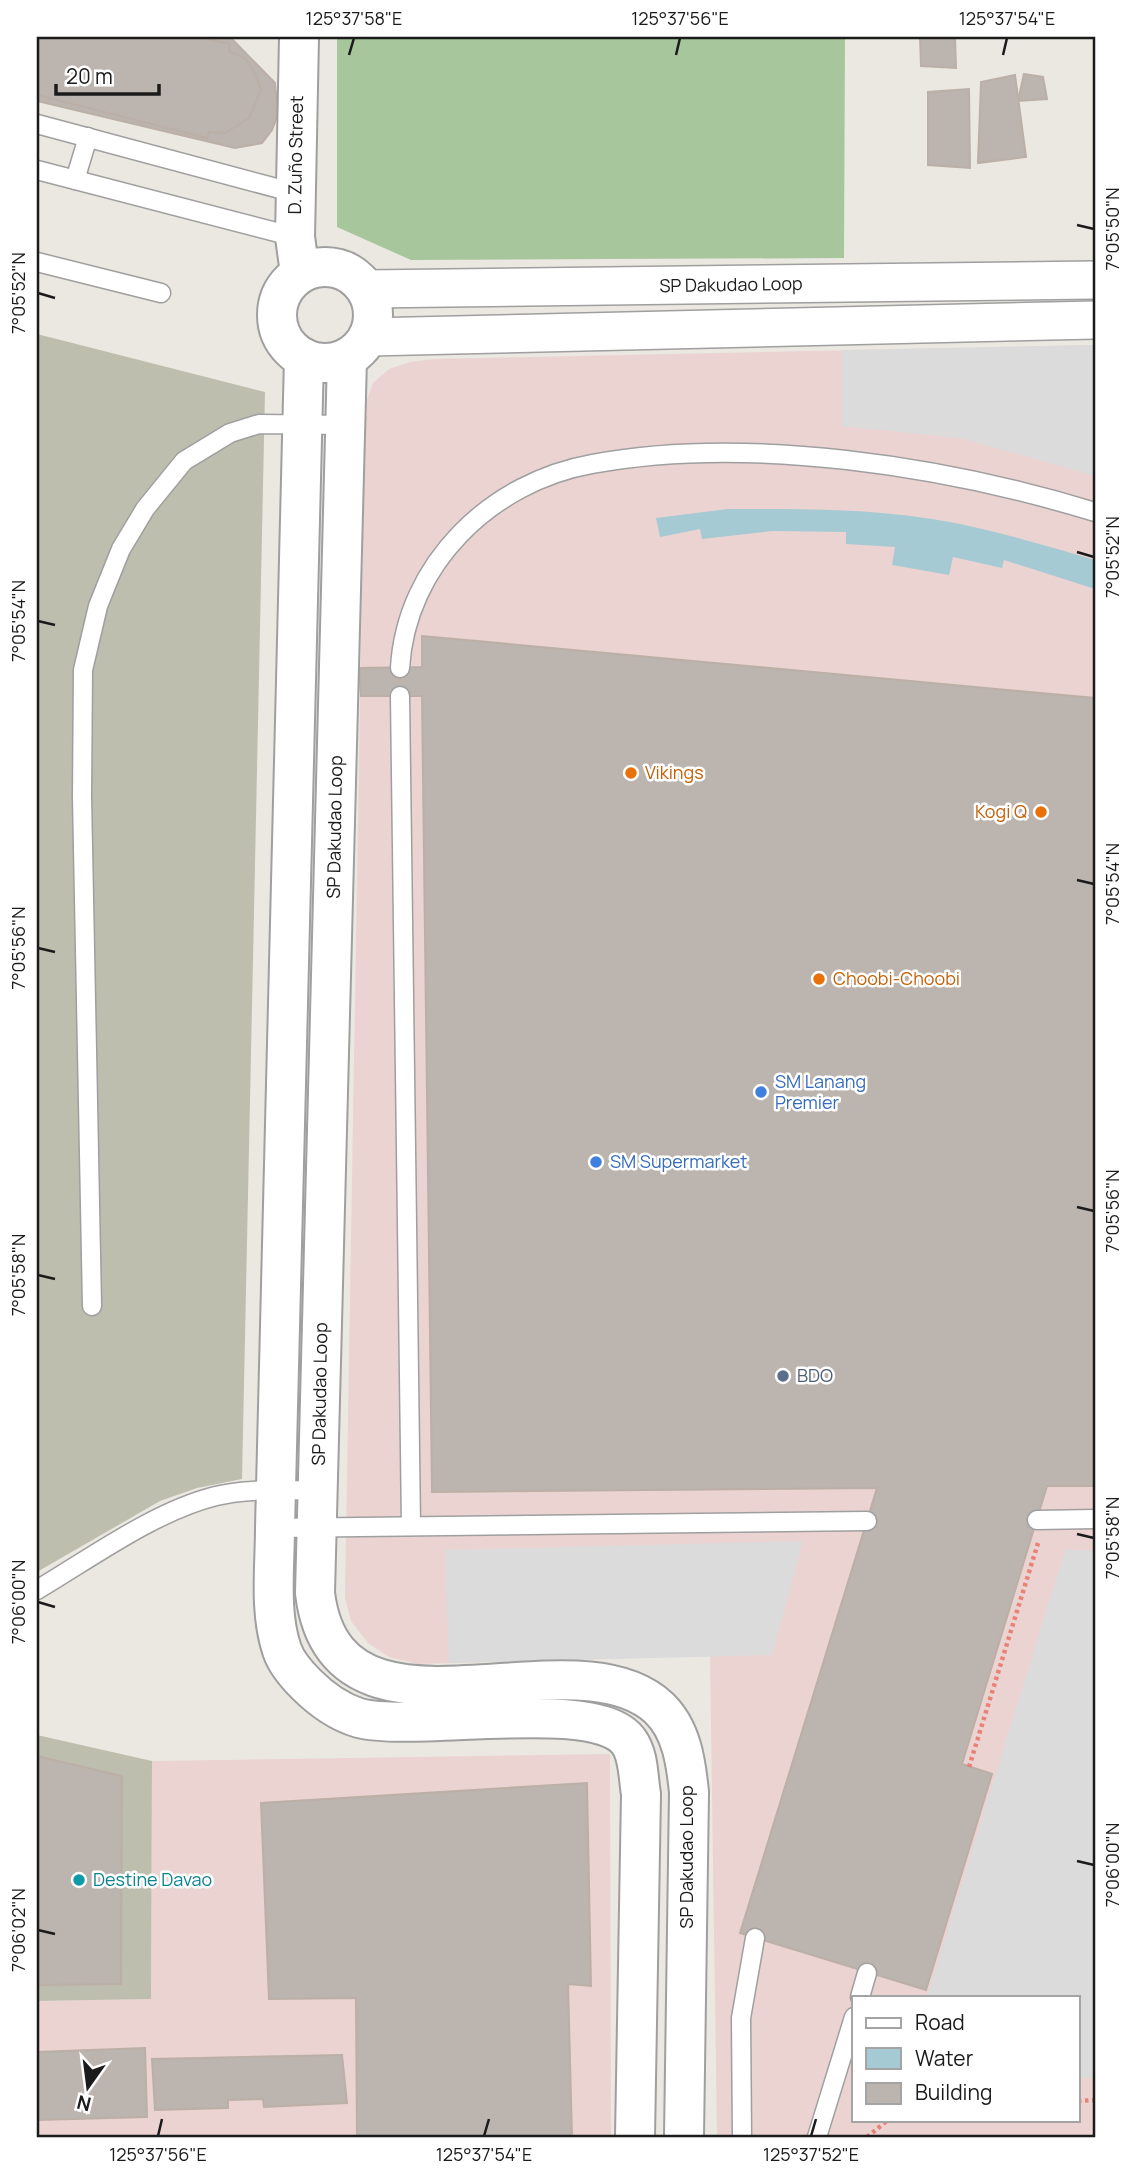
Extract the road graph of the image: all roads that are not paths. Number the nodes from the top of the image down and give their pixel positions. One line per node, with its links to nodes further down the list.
1 (299, 37): 6 (street, D. Zuño Street)
2 (37, 124): 3 (lane)
3 (88, 137): 5 (lane); 6 (lane)
4 (37, 170): 5 (lane)
5 (75, 180): 7 (lane)
6 (295, 193): 7 (street, D. Zuño Street)
7 (298, 255): 10 (street); 14 (street)
8 (37, 262): 11 (lane)
9 (1095, 280): 10 (street, SP Dakudao Loop)
10 (366, 289): 13 (street)
11 (161, 293)
12 (1095, 320): 13 (street)
13 (357, 348): 14 (street); 16 (street, SP Dakudao Loop)
14 (304, 358): 15 (street)
15 (302, 423): 16 (lane); 20 (street); 24 (lane)
16 (345, 425): 21 (street, SP Dakudao Loop)
17 (1095, 512): 18 (lane)
18 (400, 667)
19 (400, 696): 30 (lane)
20 (292, 843): 21 (street); 22 (street)
21 (334, 845): 23 (street, SP Dakudao Loop)
22 (285, 1140): 23 (street); 26 (street)
23 (326, 1141): 25 (street, SP Dakudao Loop)
24 (92, 1307)
25 (317, 1509): 26 (lane); 26 (lane); 30 (lane); 32 (street, SP Dakudao Loop)
26 (275, 1510): 31 (lane); 33 (street)
27 (1095, 1519): 28 (lane)
28 (1041, 1520)
29 (867, 1521): 30 (lane)
30 (411, 1526)
31 (37, 1590)
32 (661, 1709): 33 (street); 39 (street, SP Dakudao Loop)
33 (628, 1740): 38 (street)
34 (755, 1938): 40 (lane)
35 (867, 1973): 36 (lane)
36 (860, 1996)
37 (852, 2023): 41 (lane)
38 (635, 2137)
39 (684, 2137)
40 (742, 2137)
41 (817, 2137)

